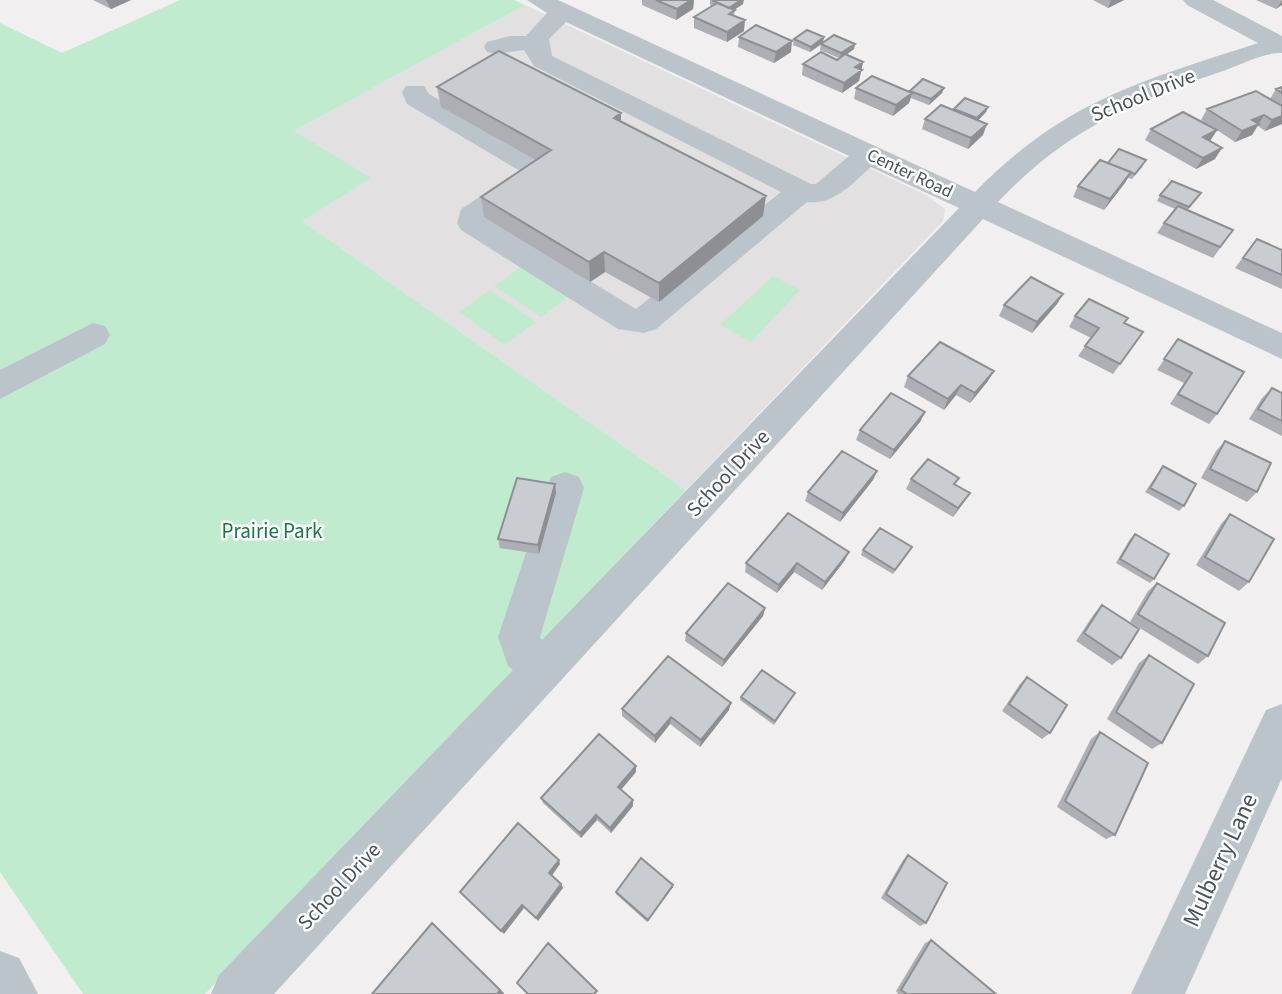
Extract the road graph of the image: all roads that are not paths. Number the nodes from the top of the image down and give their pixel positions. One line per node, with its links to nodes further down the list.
1 (539, 0): 3 (street, Center Road)
2 (1195, 0): 5 (street)
3 (565, 12): 4 (street); 8 (street, Center Road)
4 (537, 43): 6 (street); 9 (street)
5 (1281, 44): 10 (street, School Drive)
6 (496, 47)
7 (415, 92): 9 (street)
8 (869, 154): 9 (street); 10 (street, Center Road)
9 (801, 191)
10 (979, 205): 12 (street, Center Road); 15 (street, School Drive)
11 (93, 335): 13 (street)
12 (1282, 347)
13 (0, 386)
14 (565, 488): 15 (street)
15 (544, 668): 19 (street, School Drive)
16 (1276, 757): 20 (street, Mulberry Lane)
17 (0, 977): 18 (street)
18 (11, 994)
19 (237, 994)
20 (1158, 994)

